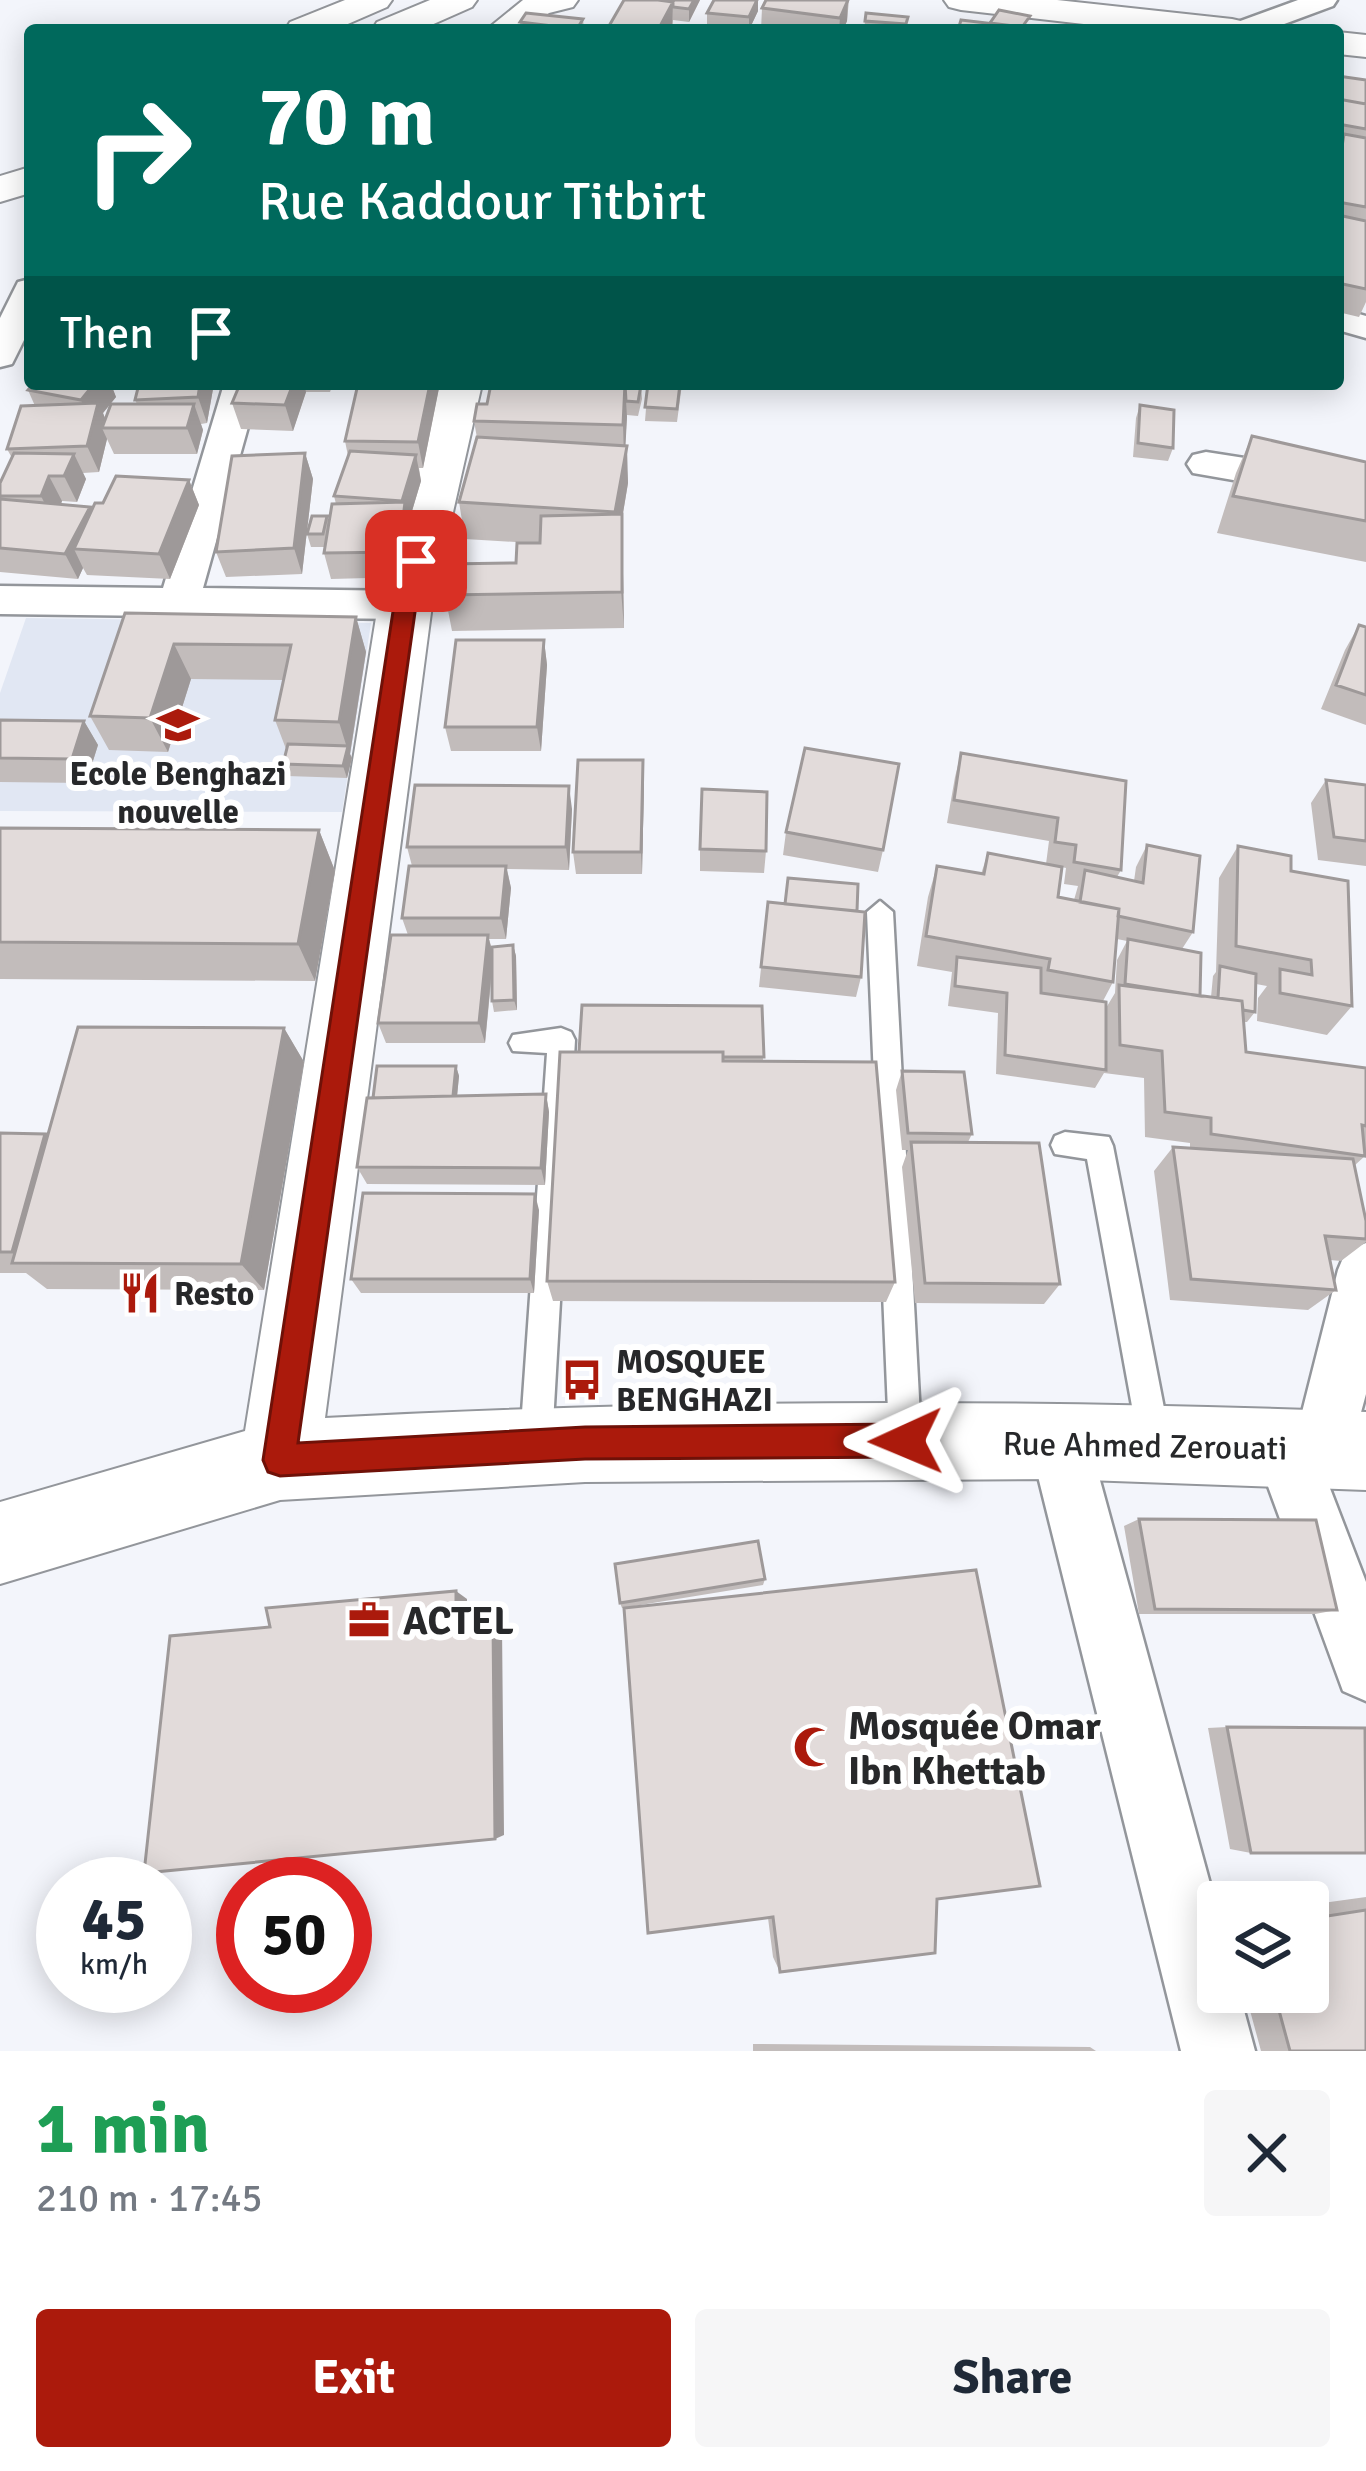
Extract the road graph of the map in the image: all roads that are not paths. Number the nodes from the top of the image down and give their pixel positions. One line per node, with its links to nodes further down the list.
1 (374, 0): 6 (main road)
2 (460, 0): 7 (main road)
3 (562, 0): 8 (main road)
4 (961, 0): 9 (main road)
5 (1323, 0): 10 (street)
6 (317, 24)
7 (404, 24)
8 (512, 24)
9 (1178, 24)
10 (1258, 24)
11 (24, 302): 12 (street)
12 (0, 356)
13 (240, 390): 18 (street)
14 (458, 390): 19 (main road)
15 (1206, 464): 16 (street)
16 (1366, 490)
17 (0, 600): 18 (street)
18 (178, 605): 19 (street)
19 (405, 605): 29 (main road)
20 (880, 912): 25 (lane)
21 (523, 1043): 27 (lane)
22 (1065, 1145): 26 (lane)
23 (1366, 1270): 28 (street)
24 (1059, 1440): 25 (main road, Rue Ahmed Zerouati); 26 (main road, Rue Ahmed Zerouati); 32 (street)
25 (906, 1441): 27 (main road, Rue Ahmed Zerouati)
26 (1155, 1444): 28 (main road, Rue Ahmed Zerouati)
27 (536, 1446): 29 (main road, Rue Ahmed Zerouati)
28 (1324, 1450): 31 (street)
29 (280, 1460): 30 (main road, Rue Ahmed Zerouati)
30 (0, 1543)
31 (1366, 1668)
32 (1218, 2051)

